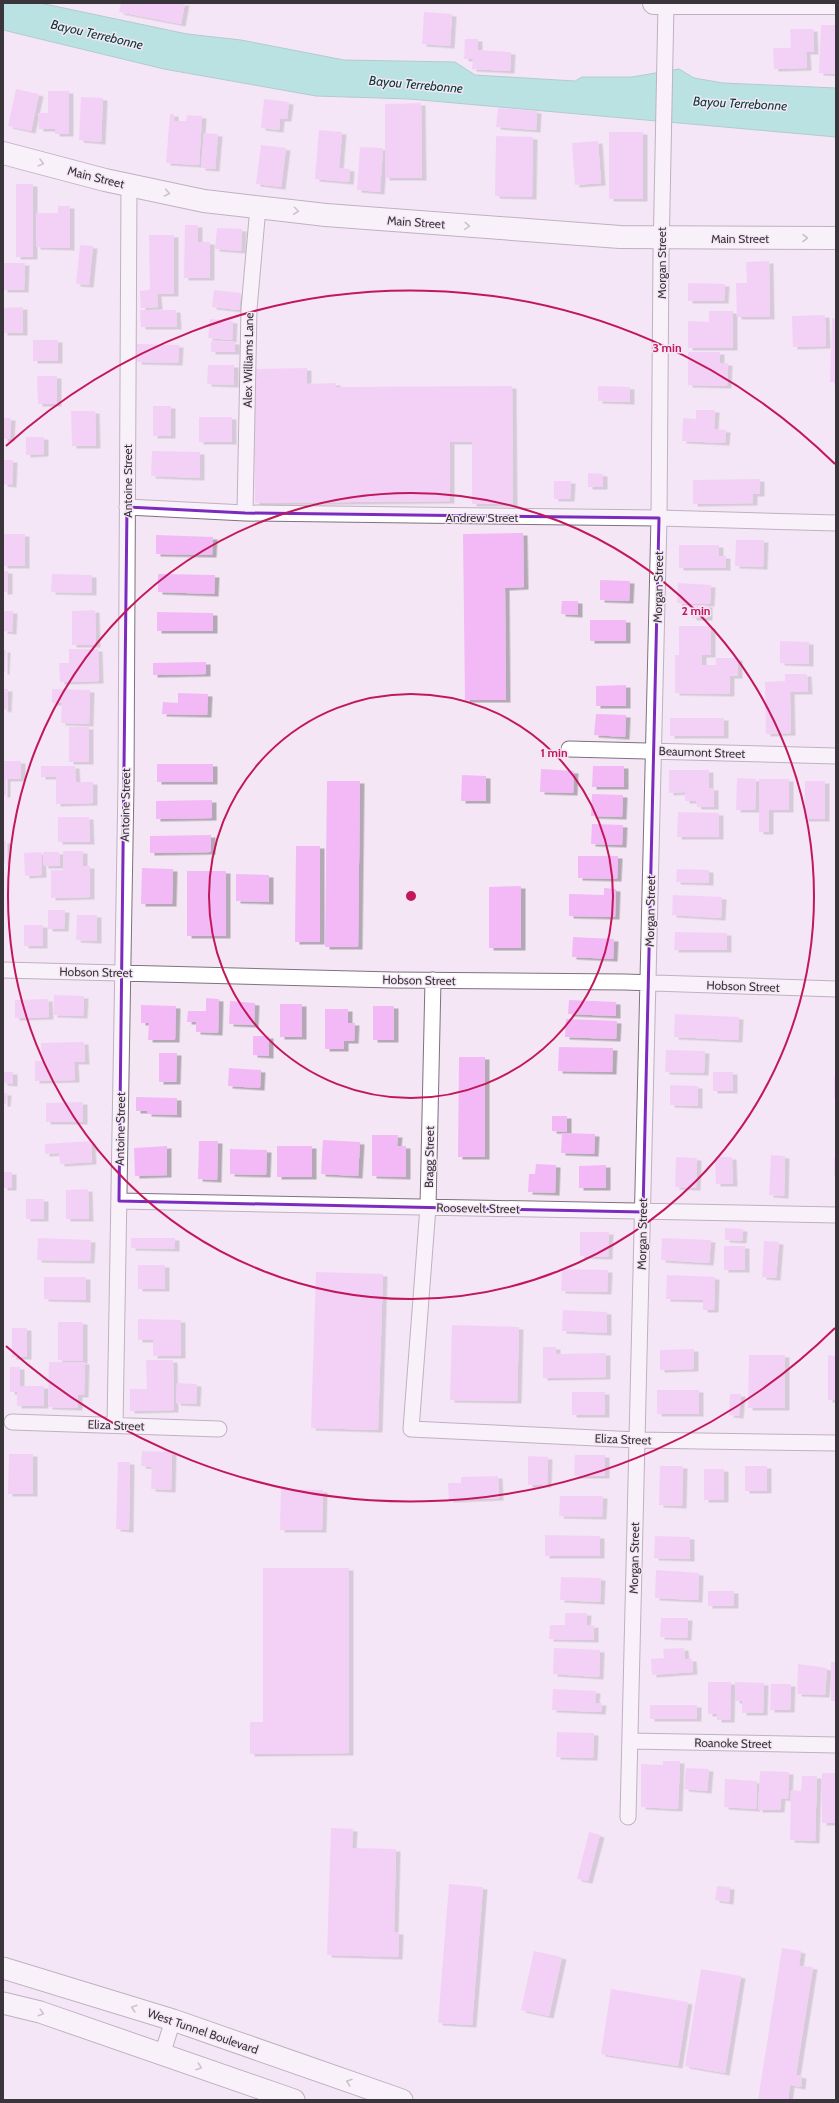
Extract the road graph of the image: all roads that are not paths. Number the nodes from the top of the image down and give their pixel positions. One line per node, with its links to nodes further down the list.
1 (660, 3): 2 (main road); 6 (street, Morgan Street)
2 (836, 3)
3 (3, 152): 4 (main road, Main Street, one-way to 4)
4 (129, 185): 5 (main road, Main Street, one-way to 5); 8 (street, Antoine Street)
5 (258, 207): 6 (main road, Main Street, one-way to 6); 9 (street, Alex Williams Lane)
6 (661, 238): 7 (main road, Main Street, one-way to 7); 10 (street, Morgan Street)
7 (836, 238)
8 (127, 507): 9 (street, Andrew Street); 16 (street, Antoine Street)
9 (245, 513): 10 (street, Andrew Street)
10 (660, 518): 11 (street, Andrew Street); 13 (street, Morgan Street)
11 (836, 523)
12 (568, 749): 13 (street, Beaumont Street)
13 (654, 751): 14 (street, Beaumont Street); 18 (street, Morgan Street)
14 (836, 756)
15 (3, 970): 16 (street, Hobson Street)
16 (123, 973): 17 (street, Hobson Street); 20 (street, Antoine Street)
17 (433, 980): 18 (street, Hobson Street); 21 (street, Bragg Street)
18 (648, 982): 19 (street, Hobson Street); 22 (street, Morgan Street)
19 (836, 989)
20 (119, 1201): 21 (street, Roosevelt Street); 25 (street, Antoine Street)
21 (428, 1207): 22 (street, Roosevelt Street); 27 (street, Bragg Street)
22 (643, 1212): 23 (street, Roosevelt Street); 28 (street, Morgan Street)
23 (836, 1216)
24 (12, 1422): 25 (street, Eliza Street)
25 (115, 1426): 26 (street, Eliza Street)
26 (219, 1429)
27 (410, 1429): 28 (street, Eliza Street)
28 (637, 1440): 29 (street, Eliza Street); 30 (street, Morgan Street)
29 (836, 1443)
30 (630, 1741): 31 (street, Roanoke Street); 32 (street, Morgan Street)
31 (836, 1745)
32 (628, 1817)
33 (3, 1968): 35 (main road, West Tunnel Boulevard, one-way to 33)
34 (3, 2003): 36 (main road, one-way to 36)
35 (173, 2020): 36 (street); 38 (main road, West Tunnel Boulevard, one-way to 35)
36 (162, 2055): 37 (main road, one-way to 37)
37 (294, 2100)
38 (402, 2100)

